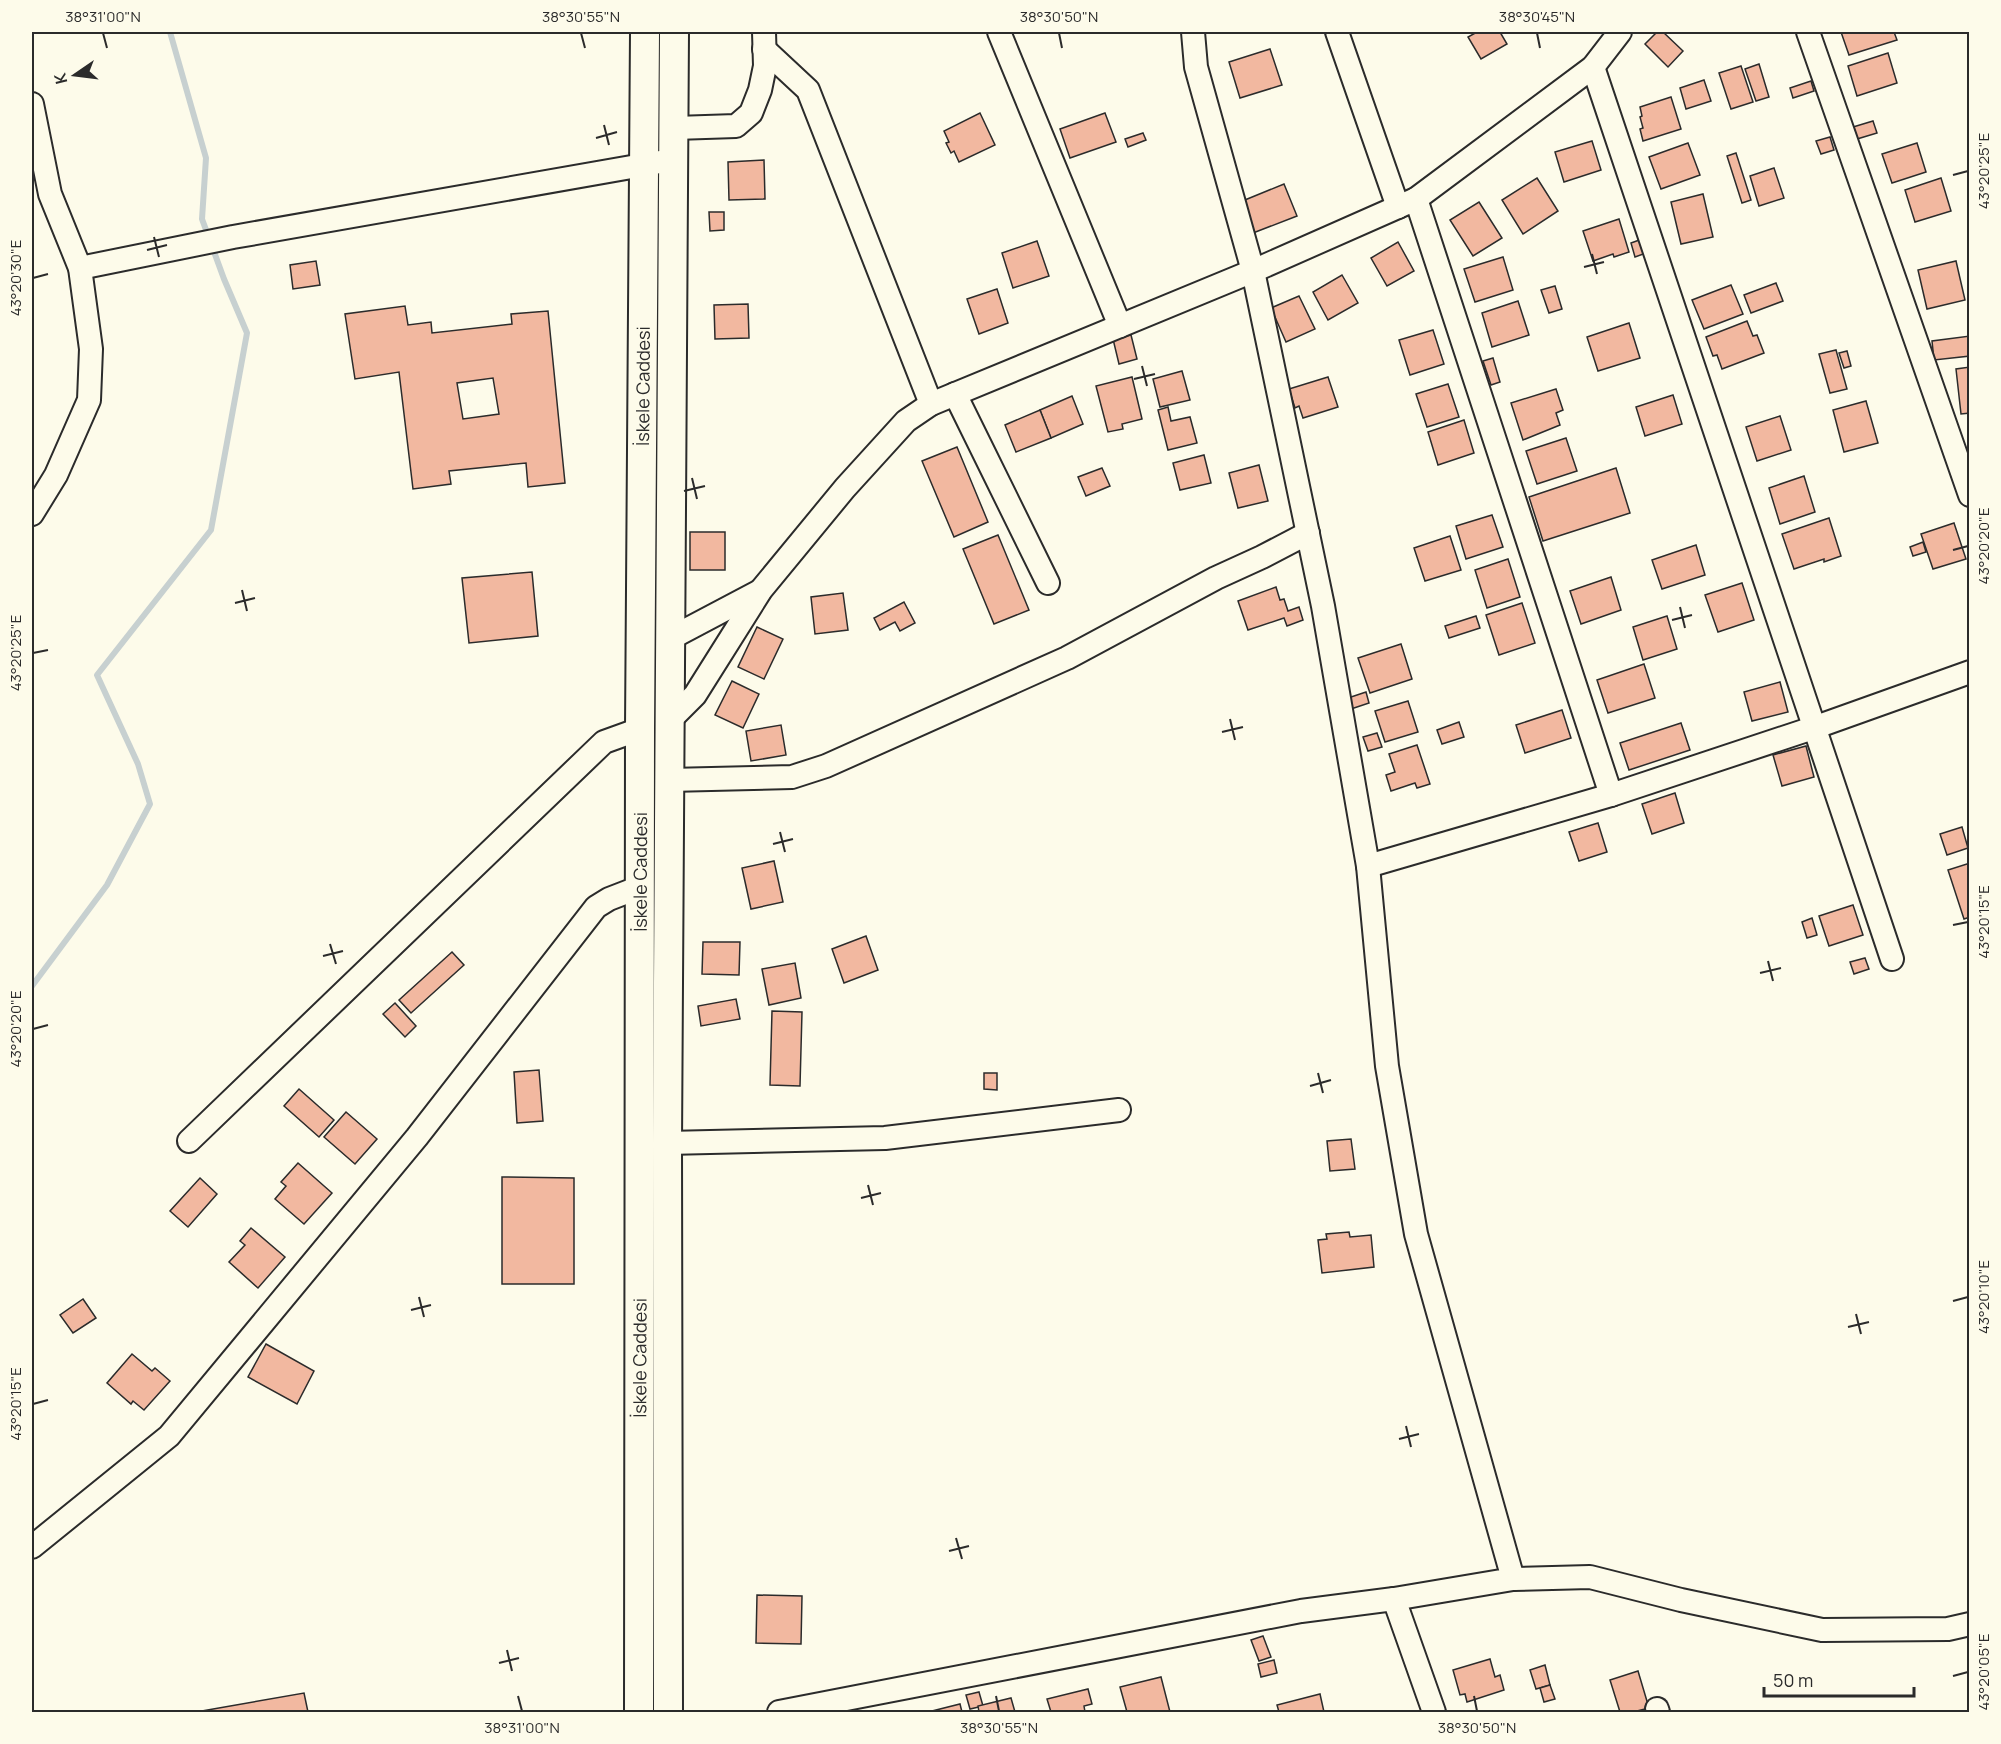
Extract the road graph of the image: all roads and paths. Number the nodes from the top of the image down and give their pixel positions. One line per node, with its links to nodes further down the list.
1 (645, 32): 13 (main road, İskele Caddesi)
2 (674, 32): 11 (main road)
3 (999, 32): 17 (street)
4 (1193, 32): 16 (street)
5 (1337, 32): 14 (street)
6 (1620, 32): 9 (street)
7 (1808, 32): 20 (street)
8 (764, 40): 11 (street); 19 (street)
9 (1593, 67): 14 (street); 28 (street)
10 (32, 104): 15 (street)
11 (675, 129): 12 (main road)
12 (674, 159): 13 (street); 25 (main road)
13 (645, 166): 15 (street); 29 (main road, İskele Caddesi)
14 (1407, 203): 16 (street); 31 (street)
15 (80, 268): 21 (street)
16 (1253, 271): 17 (street); 22 (street)
17 (1120, 326): 18 (street)
18 (955, 394): 19 (street); 23 (street)
19 (932, 404): 24 (street)
20 (1970, 495)
21 (32, 514)
22 (1308, 533): 30 (street); 32 (street)
23 (1048, 583)
24 (761, 590): 25 (street); 27 (street)
25 (670, 638): 27 (main road)
26 (1970, 672): 28 (street)
27 (670, 719): 30 (main road)
28 (1816, 727): 31 (street); 34 (street)
29 (640, 729): 33 (main road, İskele Caddesi); 36 (street)
30 (669, 780): 37 (main road)
31 (1611, 795): 32 (street)
32 (1368, 866): 39 (street)
33 (640, 887): 38 (street); 43 (main road, İskele Caddesi)
34 (1892, 959)
35 (1119, 1110): 37 (street)
36 (189, 1142)
37 (666, 1143): 44 (main road)
38 (32, 1547)
39 (1514, 1580): 40 (street); 41 (street)
40 (1394, 1599): 42 (street); 45 (street)
41 (1970, 1624)
42 (791, 1711)
43 (639, 1713)
44 (668, 1713)
45 (1434, 1713)

